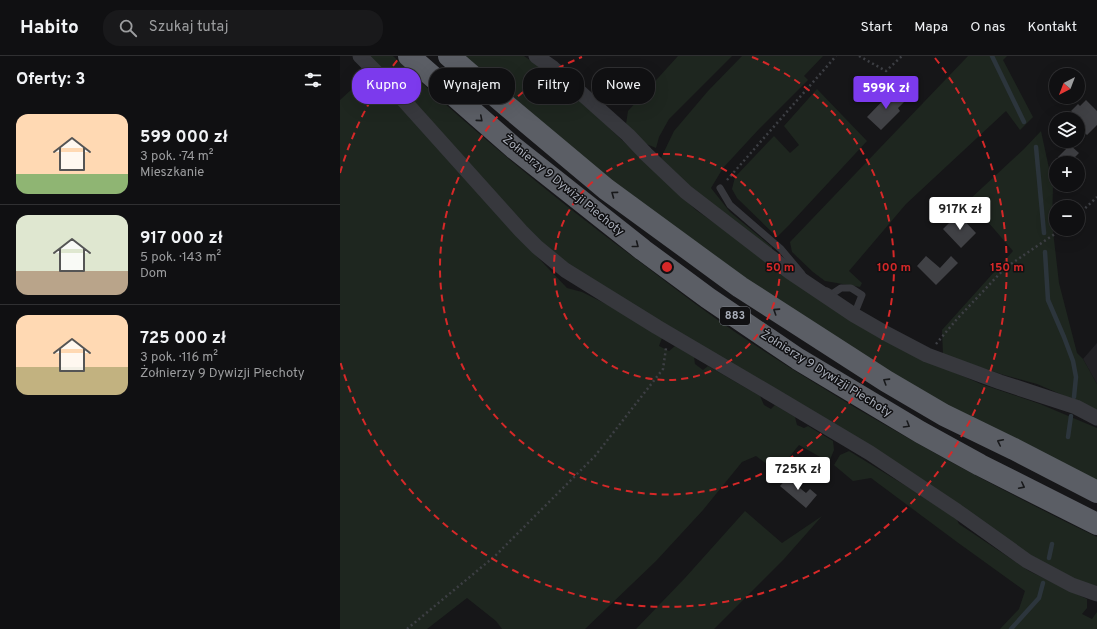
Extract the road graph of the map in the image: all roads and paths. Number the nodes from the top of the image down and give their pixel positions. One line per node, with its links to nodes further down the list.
1 (360, 56): 13 (street)
2 (410, 56): 17 (highway, Żołnierzy 9 Dywizji Piechoty / 883, one-way to 17)
3 (449, 56): 16 (highway, Żołnierzy 9 Dywizji Piechoty / 883, one-way to 3)
4 (536, 56): 12 (street)
5 (836, 56): 8 (path)
6 (859, 56): 7 (path)
7 (902, 56)
8 (720, 188): 12 (lane)
9 (1097, 197): 10 (path)
10 (1085, 208)
11 (1052, 236): 14 (path)
12 (854, 315): 14 (street)
13 (672, 336): 18 (street); 19 (path)
14 (927, 355): 15 (street)
15 (1097, 418)
16 (1097, 492)
17 (1097, 524)
18 (1097, 594)
19 (407, 629)

